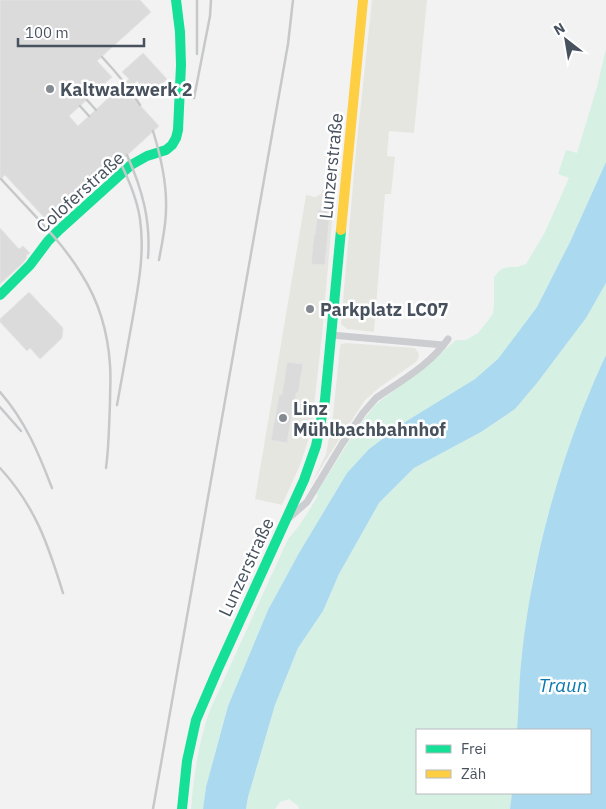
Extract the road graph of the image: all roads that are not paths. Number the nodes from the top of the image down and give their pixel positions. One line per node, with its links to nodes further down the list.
1 (176, 0): 3 (street, Coloferstraße)
2 (364, 0): 4 (street, Lunzerstraße)
3 (0, 295)
4 (331, 336): 6 (street); 7 (street, Lunzerstraße)
5 (448, 339): 6 (street)
6 (443, 346): 7 (street)
7 (284, 522): 8 (street, Lunzerstraße)
8 (182, 809)

